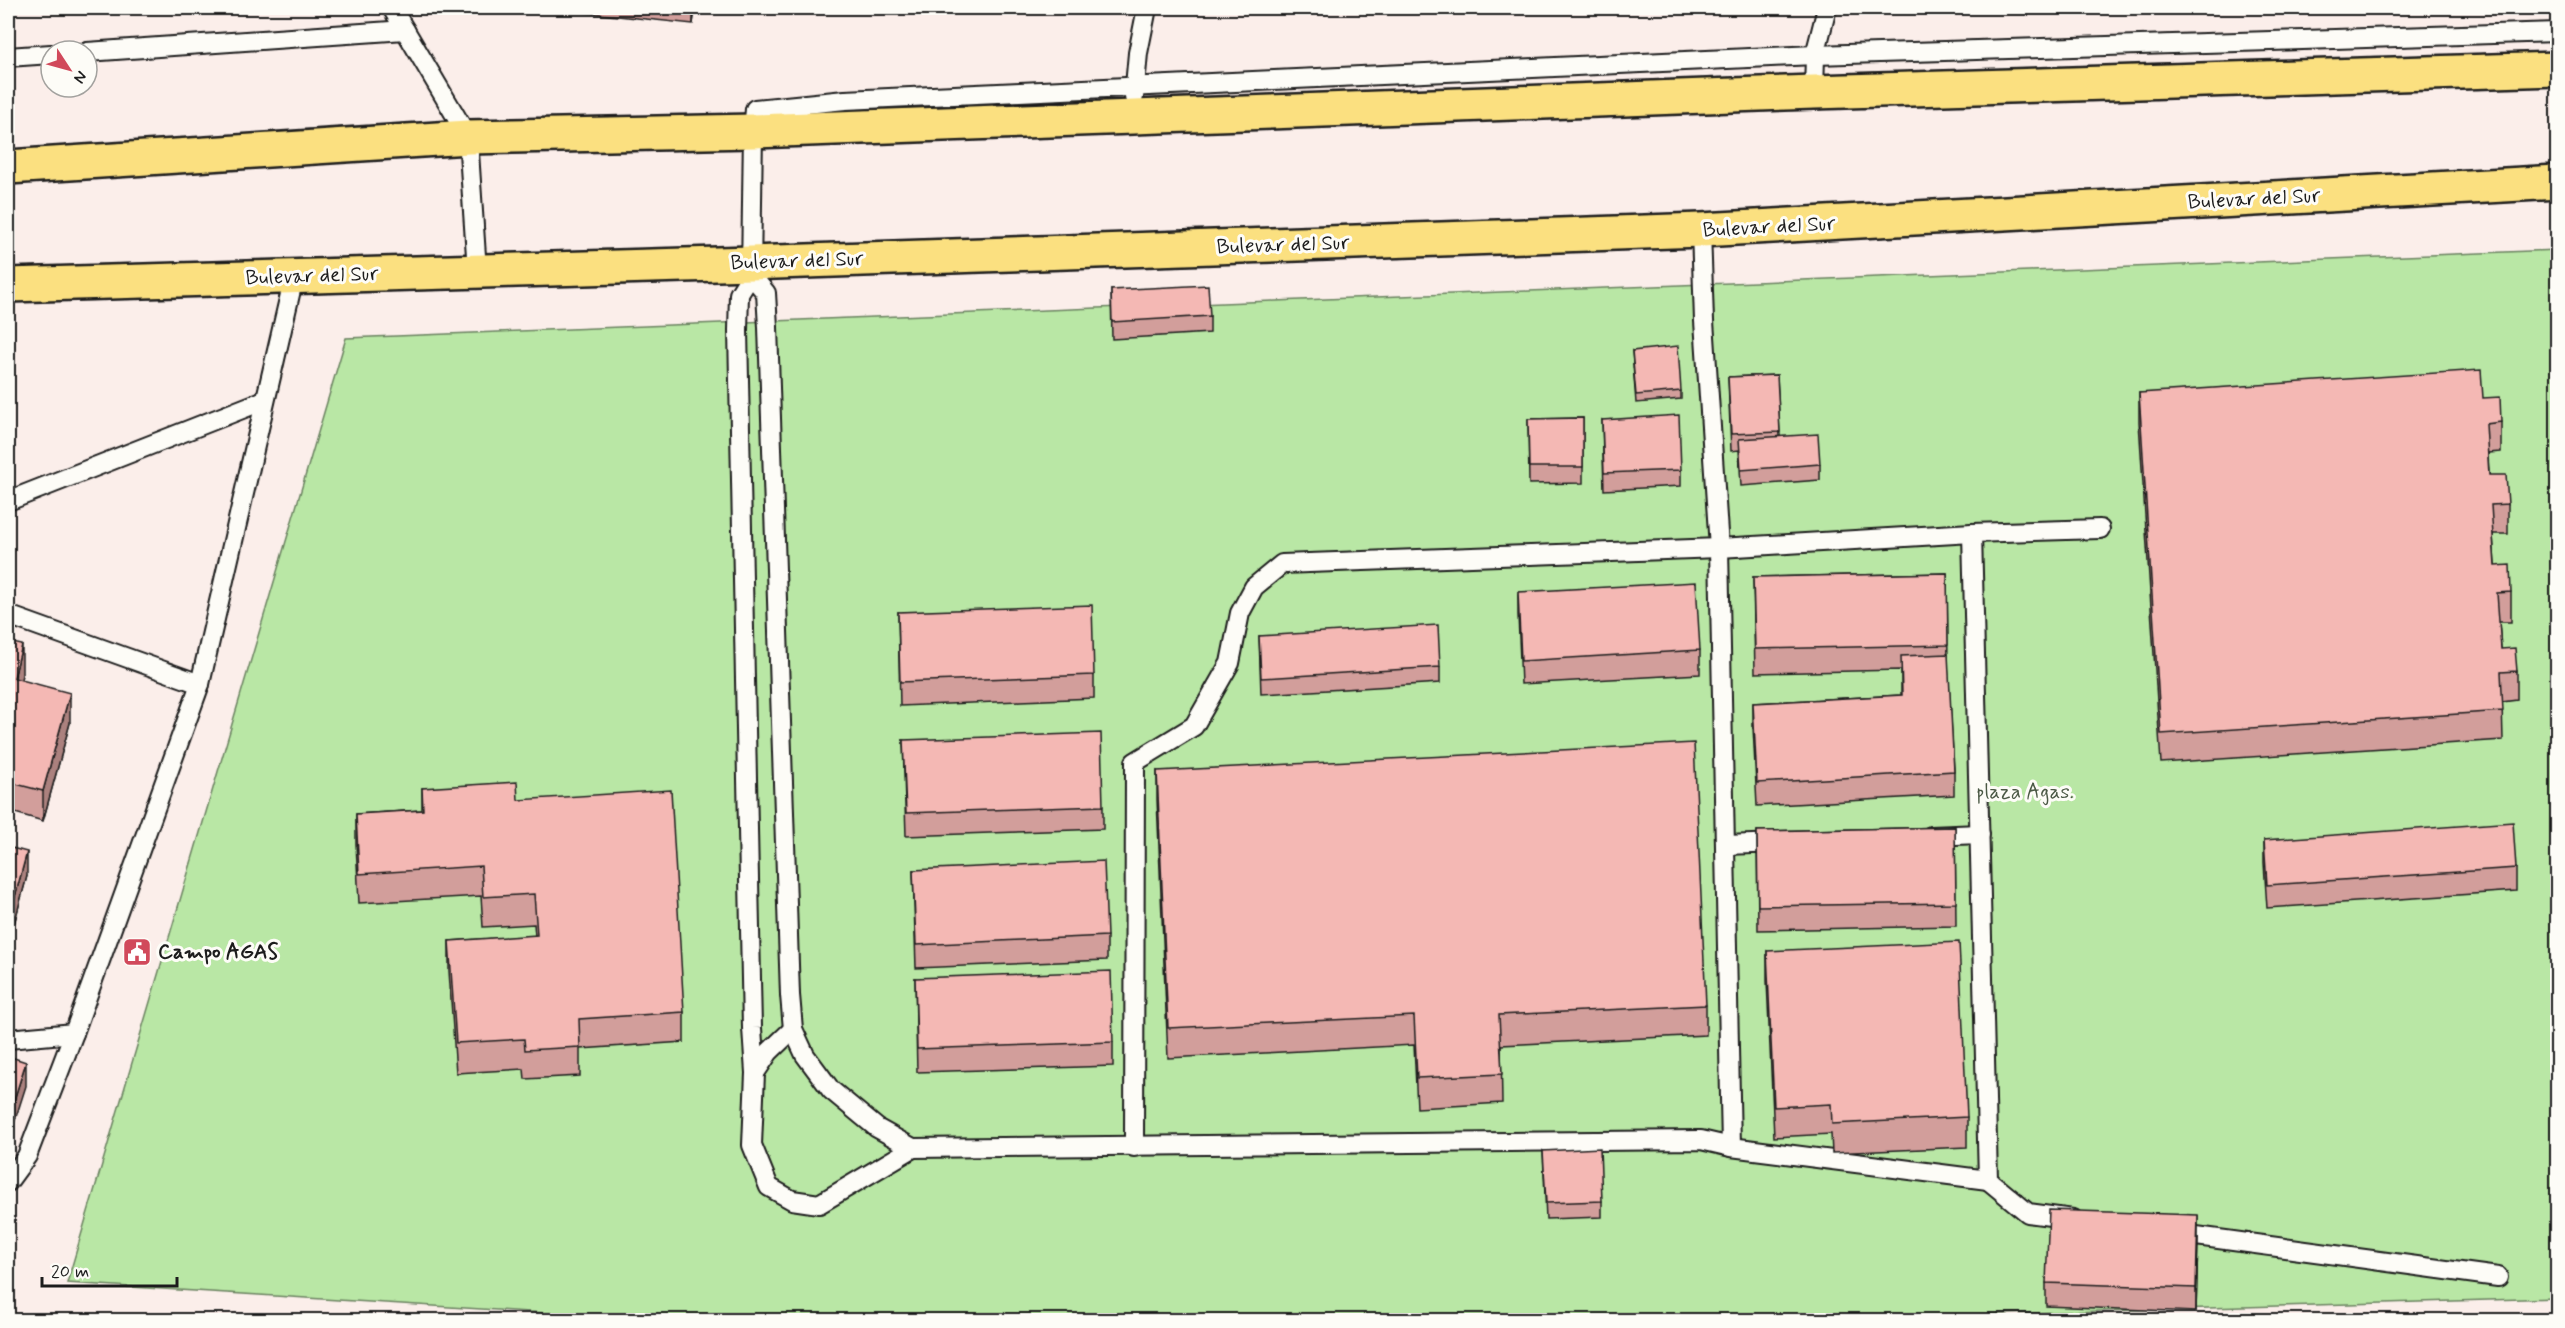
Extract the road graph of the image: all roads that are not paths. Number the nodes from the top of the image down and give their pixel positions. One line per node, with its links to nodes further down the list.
1 (392, 8): 4 (lane)
2 (1147, 8): 12 (lane)
3 (1827, 8): 8 (lane)
4 (405, 30): 6 (lane); 14 (lane)
5 (2558, 32): 8 (lane)
6 (99, 51)
7 (39, 55): 9 (lane)
8 (1815, 55): 11 (lane); 12 (lane)
9 (8, 57)
10 (2558, 69): 11 (highway)
11 (1814, 92): 12 (highway)
12 (1134, 102): 13 (highway)
13 (753, 131): 14 (highway); 18 (lane)
14 (468, 137): 15 (highway); 19 (lane)
15 (8, 167)
16 (2558, 182): 17 (highway, Bulevar del Sur)
17 (1701, 231): 18 (highway, Bulevar del Sur); 26 (lane)
18 (751, 269): 19 (highway, Bulevar del Sur); 33 (lane); 36 (lane)
19 (477, 271): 20 (highway, Bulevar del Sur)
20 (294, 276): 21 (highway, Bulevar del Sur); 22 (lane)
21 (8, 285)
22 (265, 400): 23 (lane); 28 (lane)
23 (8, 501)
24 (2100, 529): 25 (lane)
25 (1972, 533): 26 (lane); 29 (lane)
26 (1719, 548): 32 (lane); 38 (lane)
27 (8, 615): 28 (lane)
28 (200, 684): 34 (lane)
29 (1980, 834): 30 (lane); 40 (lane)
30 (1911, 837)
31 (1795, 842): 32 (lane)
32 (1725, 845): 37 (lane)
33 (793, 1029): 36 (lane); 39 (lane)
34 (75, 1033): 35 (lane); 41 (lane)
35 (8, 1039)
36 (755, 1073): 39 (lane)
37 (1731, 1146): 38 (lane); 40 (lane)
38 (1134, 1147): 39 (lane)
39 (913, 1148)
40 (1988, 1180): 42 (lane)
41 (8, 1182)
42 (2086, 1221)
43 (2157, 1231): 44 (lane)
44 (2498, 1277)

